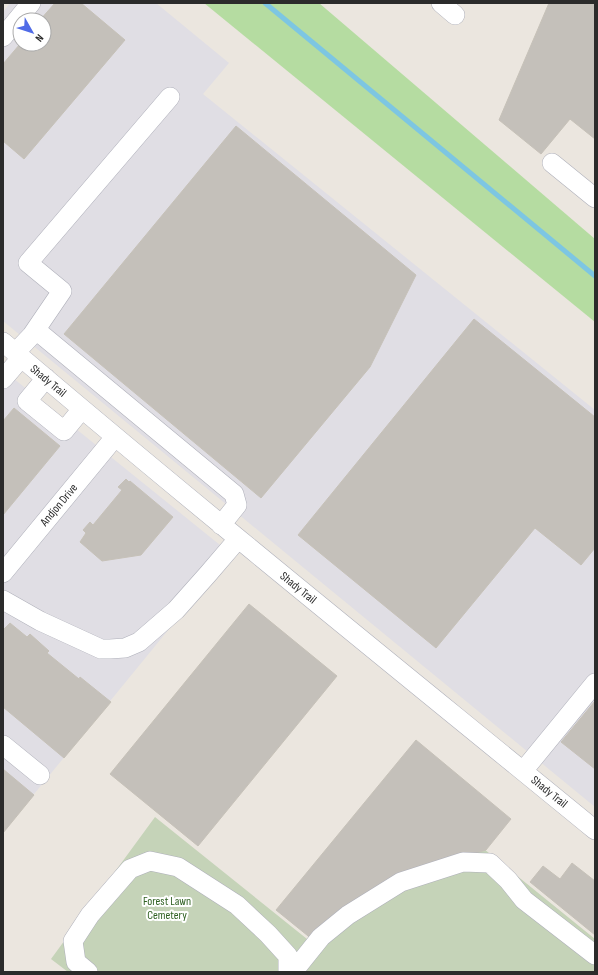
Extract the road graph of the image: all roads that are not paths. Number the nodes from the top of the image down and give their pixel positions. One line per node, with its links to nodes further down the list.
1 (31, 3): 4 (street)
2 (441, 3): 3 (street)
3 (455, 15)
4 (3, 37)
5 (170, 97): 8 (street)
6 (552, 163): 7 (street)
7 (595, 198)
8 (36, 330): 9 (street); 14 (street)
9 (13, 351): 10 (street, Shady Trail); 11 (street)
10 (46, 378): 12 (street, Shady Trail); 12 (street)
11 (3, 379)
12 (82, 409): 13 (street, Shady Trail)
13 (115, 437): 14 (street, Shady Trail); 16 (street, Andjon Drive)
14 (221, 525): 15 (street, Shady Trail)
15 (238, 539): 17 (street); 20 (street, Shady Trail)
16 (3, 573)
17 (3, 600)
18 (595, 683): 20 (street)
19 (3, 745): 21 (street)
20 (523, 771): 22 (street, Shady Trail)
21 (40, 775)
22 (595, 830)
23 (595, 955): 26 (street)
24 (88, 972): 25 (street)
25 (288, 972)
26 (294, 972)

